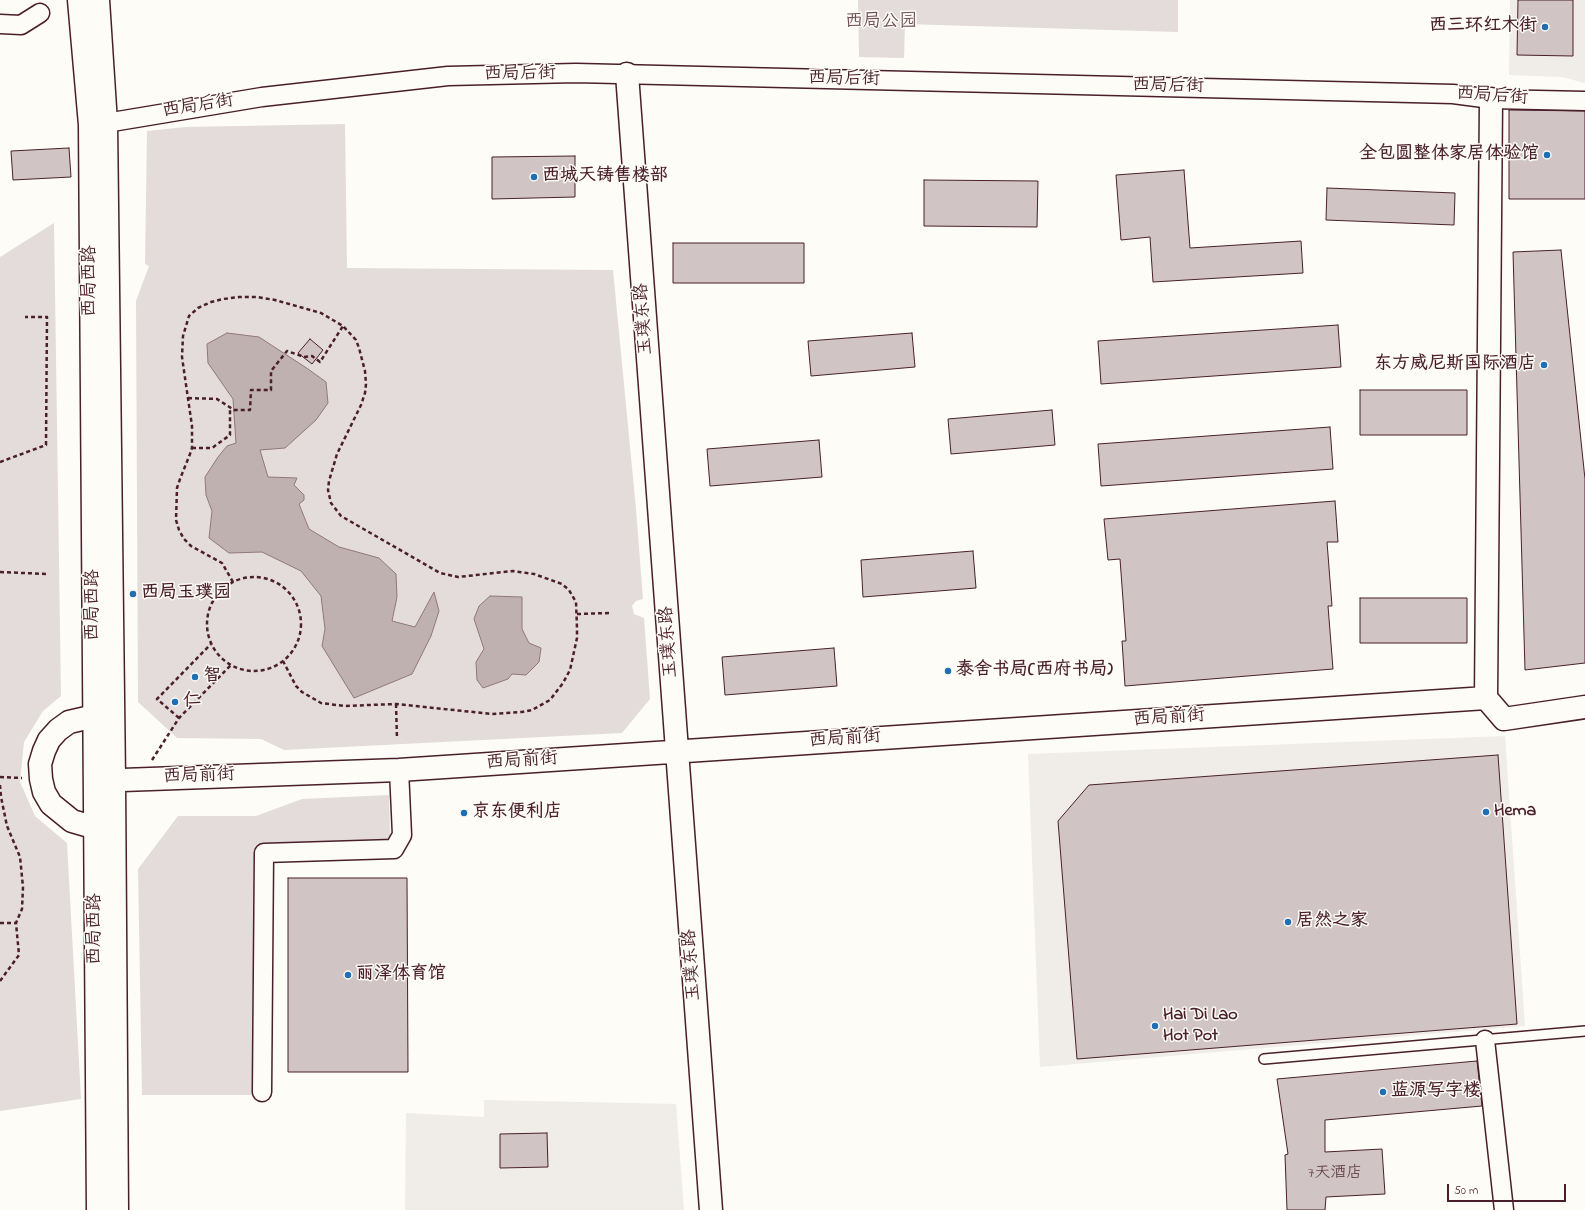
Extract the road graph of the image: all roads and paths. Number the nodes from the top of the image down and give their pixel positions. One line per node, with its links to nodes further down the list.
1 (79, 0): 26 (street, 西局西路)
2 (98, 0): 8 (street, 西局西路)
3 (40, 14): 4 (street)
4 (0, 24)
5 (627, 74): 6 (street, 西局后街); 8 (street, 西局后街); 29 (street, 玉璞东路)
6 (1490, 99): 7 (street, 西局后街); 23 (street)
7 (1585, 101)
8 (106, 123): 34 (street, 西局西路)
9 (25, 317): 14 (path)
10 (343, 326): 11 (path); 12 (path); 19 (path)
11 (188, 398): 12 (path); 13 (path)
12 (230, 408): 13 (path)
13 (192, 448): 17 (path)
14 (0, 462)
15 (0, 572): 16 (path)
16 (47, 574)
17 (233, 582): 20 (path); 21 (path)
18 (610, 613): 19 (path)
19 (577, 614): 24 (path)
20 (211, 644): 22 (path); 27 (path)
21 (283, 661): 22 (path); 24 (path)
22 (231, 665): 27 (path)
23 (1486, 698): 25 (street); 29 (street, 西局前街)
24 (396, 704): 28 (path)
25 (1585, 707)
26 (95, 716): 32 (street); 34 (street, 西局西路)
27 (179, 718): 33 (path)
28 (397, 739)
29 (678, 751): 30 (street, 西局前街); 46 (street, 玉璞东路)
30 (399, 770): 33 (street, 西局前街); 43 (street)
31 (0, 777): 32 (path)
32 (41, 779): 36 (street)
33 (140, 780): 34 (street, 西局前街)
34 (105, 781): 36 (street, 西局西路); 45 (street, 西局西路)
35 (0, 785): 38 (path)
36 (96, 828): 44 (street, 西局西路)
37 (0, 923): 38 (path)
38 (16, 923): 39 (path)
39 (0, 981)
40 (1585, 1031): 41 (lane)
41 (1485, 1040): 42 (lane); 47 (street)
42 (1264, 1059)
43 (262, 1092)
44 (98, 1210)
45 (117, 1210)
46 (711, 1210)
47 (1504, 1210)

